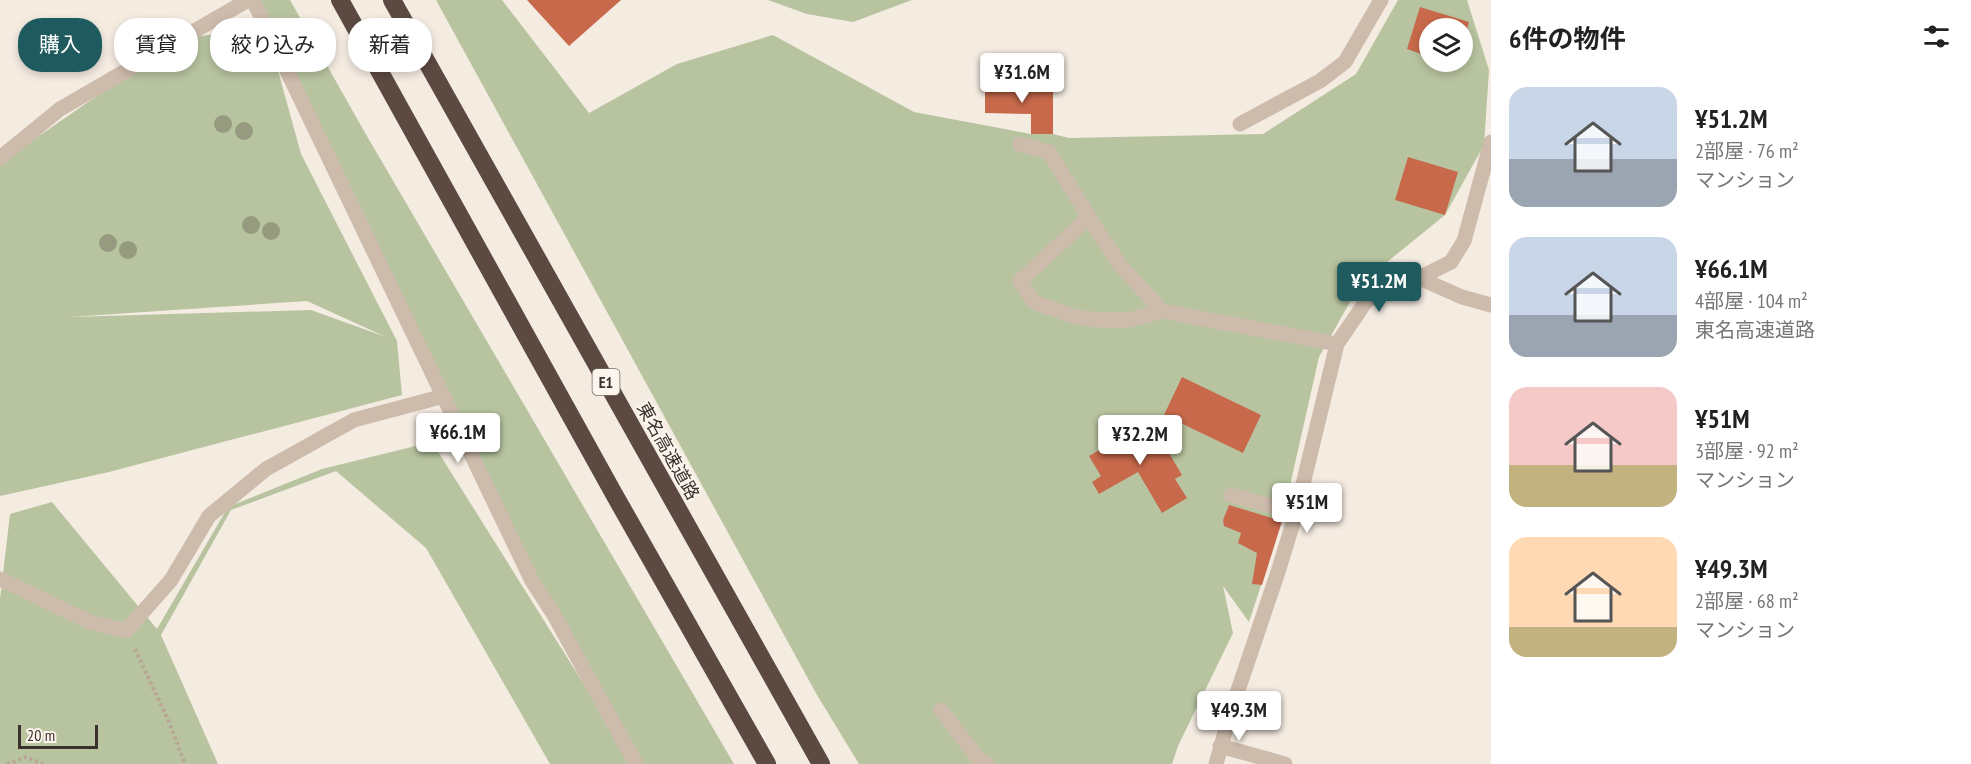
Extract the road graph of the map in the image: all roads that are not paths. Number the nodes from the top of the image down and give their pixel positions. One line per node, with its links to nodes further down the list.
1 (248, 0): 9 (street)
2 (253, 0): 15 (street)
3 (340, 0): 22 (highway)
4 (393, 0): 23 (highway, 東名高速道路 / E1)
5 (1381, 0): 6 (street)
6 (1240, 124)
7 (1491, 142): 11 (street)
8 (1020, 144): 10 (street)
9 (0, 158)
10 (1089, 217): 13 (street); 13 (street)
11 (1419, 278): 12 (street); 14 (street)
12 (1491, 305)
13 (1162, 311): 14 (street)
14 (1337, 344): 17 (street)
15 (444, 396): 18 (street); 21 (street)
16 (1231, 495): 17 (street)
17 (1296, 513): 20 (street)
18 (0, 579)
19 (941, 710): 24 (street)
20 (1221, 746): 25 (street); 26 (street)
21 (636, 764)
22 (767, 764)
23 (821, 764)
24 (987, 764)
25 (1216, 764)
26 (1285, 764)

